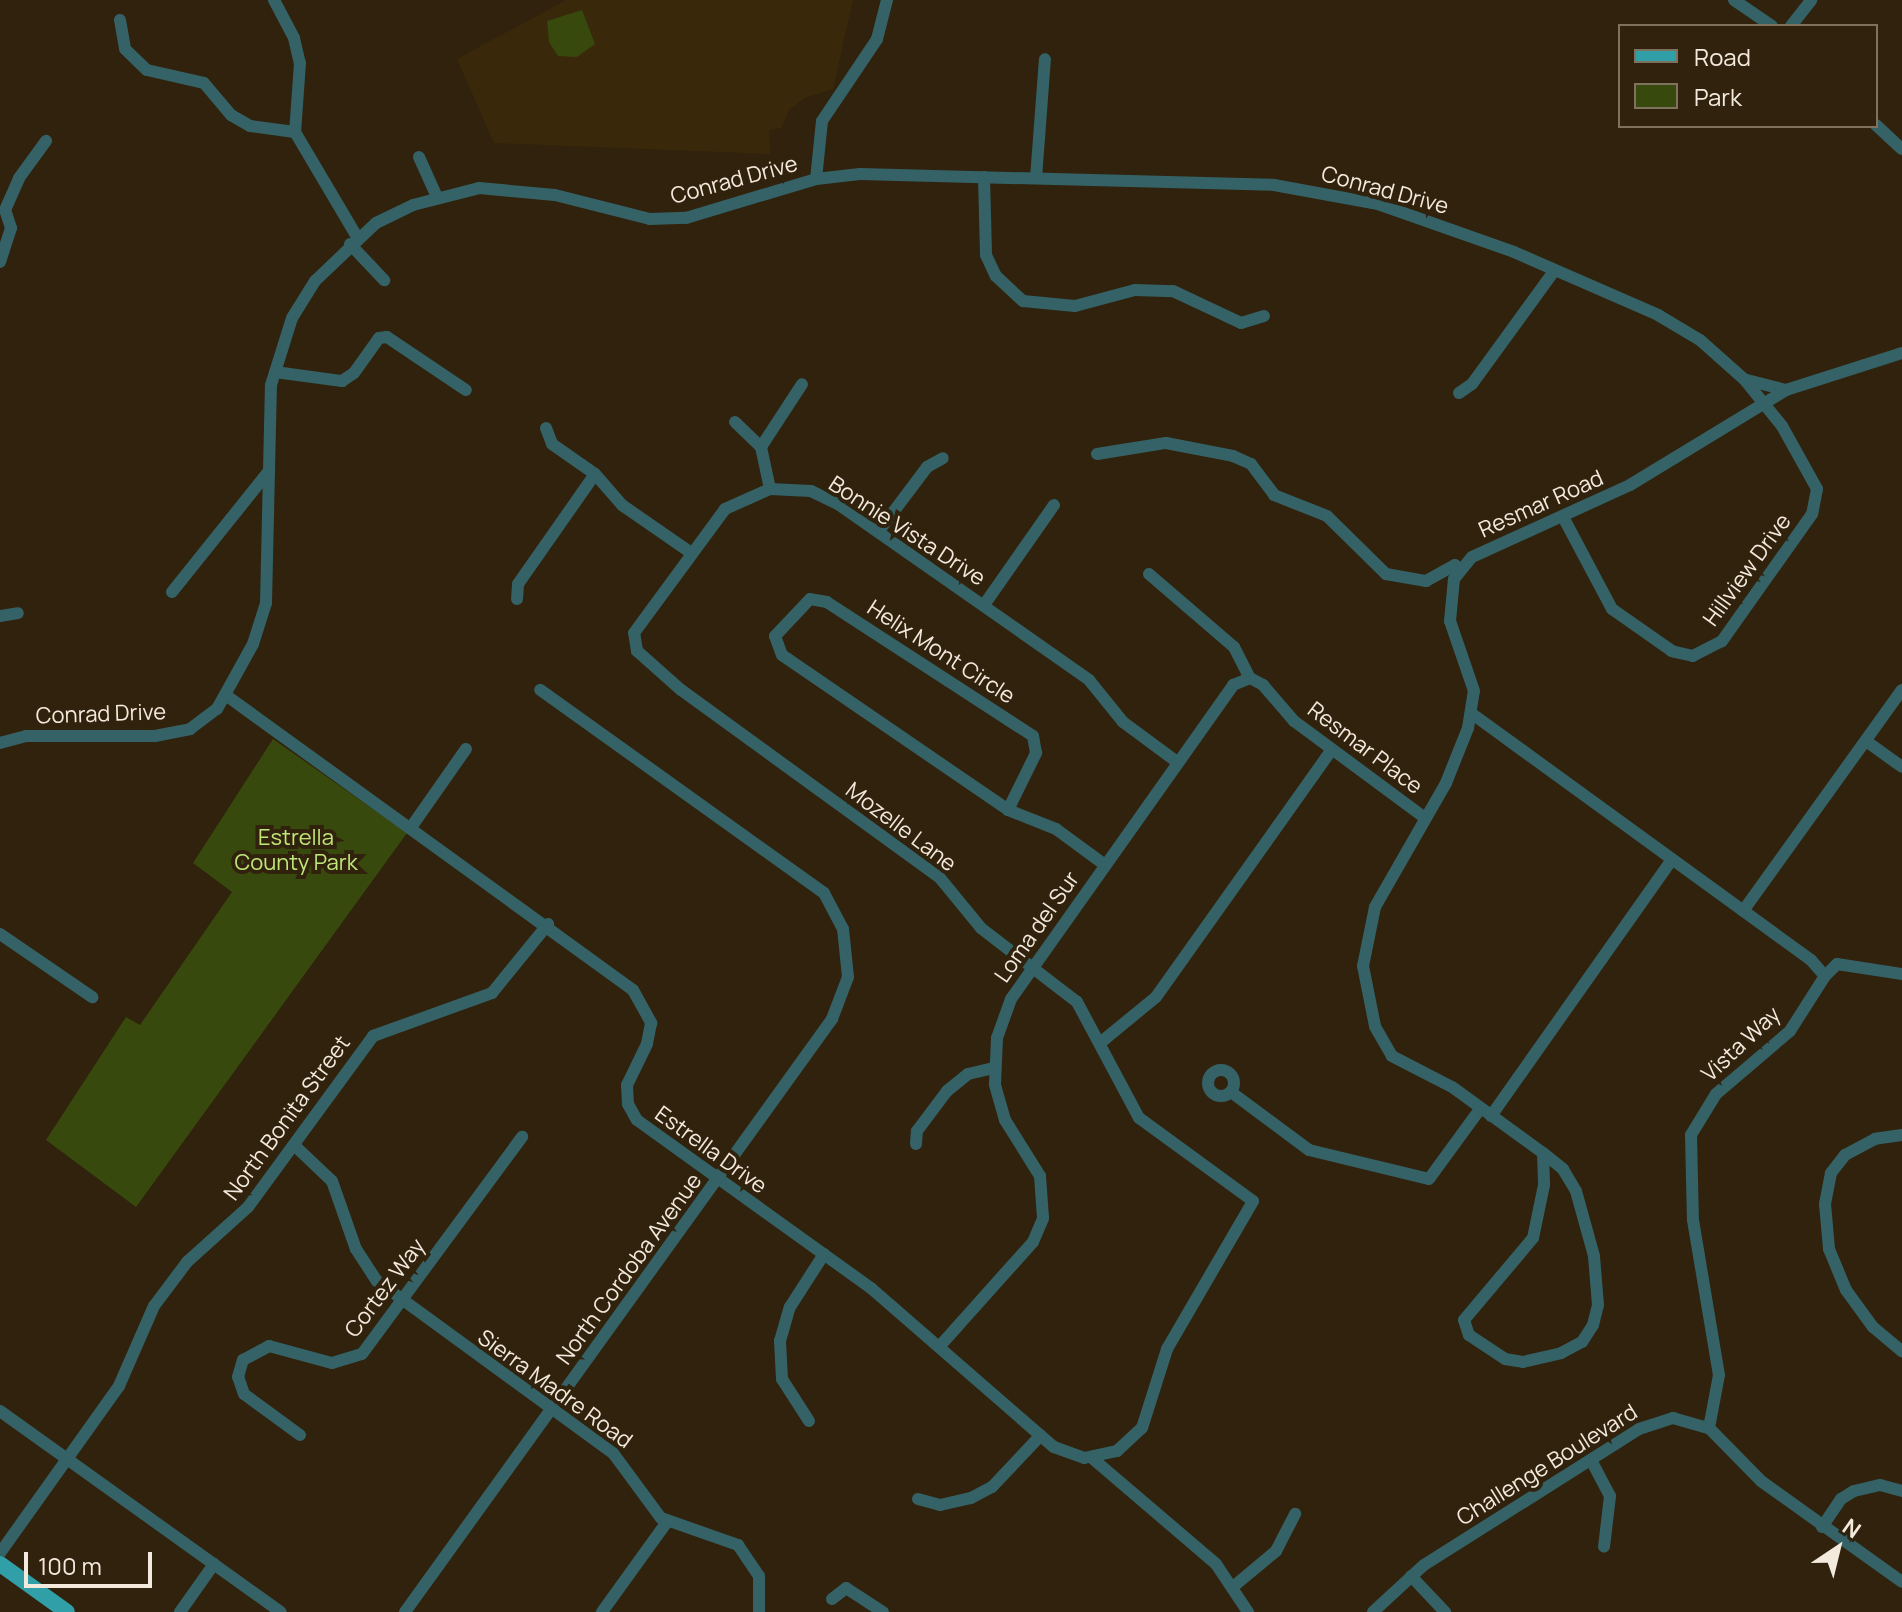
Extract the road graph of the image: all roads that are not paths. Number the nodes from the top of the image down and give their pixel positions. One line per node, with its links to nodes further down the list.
1 (274, 0): 10 (street)
2 (887, 0): 16 (street)
3 (1734, 0): 6 (street)
4 (1811, 0): 7 (street)
5 (120, 20): 10 (street)
6 (1769, 24)
7 (1793, 24)
8 (1045, 59): 15 (street)
9 (1878, 127): 12 (street)
10 (295, 132): 18 (street)
11 (46, 141): 19 (street)
12 (1902, 149)
13 (419, 157): 17 (street)
14 (984, 177): 15 (street, Conrad Drive); 16 (street, Conrad Drive); 22 (street)
15 (1036, 178): 20 (street, Conrad Drive)
16 (816, 179): 17 (street, Conrad Drive)
17 (437, 197): 18 (street, Conrad Drive)
18 (353, 241): 21 (street); 24 (street, Conrad Drive)
19 (0, 262)
20 (1554, 271): 25 (street, Conrad Drive); 29 (street)
21 (384, 280)
22 (1264, 316)
23 (1902, 353): 28 (street, Resmar Road)
24 (275, 372): 27 (street); 36 (street, Conrad Drive)
25 (1744, 379): 28 (street); 30 (street, Conrad Drive)
26 (802, 384): 33 (street)
27 (466, 390)
28 (1786, 390): 30 (street, Resmar Road)
29 (1459, 393)
30 (1765, 405): 40 (street, Resmar Road); 40 (street, Hillview Drive)
31 (735, 422): 33 (street)
32 (546, 428): 37 (street)
33 (761, 447): 38 (street)
34 (1097, 454): 43 (street)
35 (943, 458): 41 (street)
36 (269, 471): 45 (street); 54 (street, Conrad Drive)
37 (595, 474): 42 (street); 46 (street)
38 (770, 489): 41 (street, Bonnie Vista Drive); 42 (street, Bonnie Vista Drive)
39 (1054, 505): 47 (street)
40 (1563, 517): 43 (street, Resmar Road)
41 (879, 531): 47 (street, Bonnie Vista Drive)
42 (690, 552): 50 (street, Bonnie Vista Drive)
43 (1459, 572): 55 (street)
44 (1149, 574): 51 (street, Resmar Place)
45 (172, 592)
46 (517, 599)
47 (984, 605): 60 (street, Bonnie Vista Drive)
48 (18, 613): 49 (street)
49 (0, 616)
50 (632, 641): 70 (street, Mozelle Lane)
51 (1250, 678): 59 (street, Resmar Place); 60 (street, Loma del Sur)
52 (540, 690): 83 (street, North Cordoba Avenue)
53 (1902, 690): 56 (street)
54 (227, 696): 57 (street, Conrad Drive); 64 (street, Estrella Drive)
55 (1471, 713): 63 (street); 65 (street)
56 (1866, 741): 61 (street); 67 (street)
57 (0, 742)
58 (466, 749): 64 (street)
59 (1331, 751): 63 (street, Resmar Place); 74 (street)
60 (1177, 762): 66 (street, Loma del Sur)
61 (1902, 767)
62 (1008, 810): 62 (street, Helix Mont Circle); 66 (street)
63 (1425, 818): 77 (street)
64 (412, 826): 68 (street, Estrella Drive)
65 (1672, 859): 67 (street); 77 (street)
66 (1105, 865): 70 (street, Loma del Sur)
67 (1743, 911): 72 (street)
68 (548, 924): 81 (street, North Bonita Street); 83 (street, Estrella Drive)
69 (0, 934): 73 (street)
70 (1035, 965): 74 (street, Mozelle Lane); 75 (street, Loma del Sur)
71 (1902, 974): 72 (street)
72 (1825, 976): 91 (street, Vista Way)
73 (92, 997)
74 (1100, 1043): 94 (street, Mozelle Lane)
75 (994, 1068): 80 (street); 86 (street, Loma del Sur)
76 (1231, 1092): 77 (street)
77 (1486, 1112): 82 (street)
78 (1902, 1135): 87 (street)
79 (522, 1137): 85 (street, Cortez Way)
80 (916, 1144)
81 (294, 1145): 85 (street, Sierra Madre Road); 95 (street, North Bonita Street)
82 (1543, 1153): 82 (street)
83 (718, 1181): 84 (street, Estrella Drive); 88 (street, North Cordoba Avenue)
84 (824, 1254): 86 (street, Estrella Drive); 90 (street)
85 (402, 1302): 88 (street, Sierra Madre Road); 92 (street, Cortez Way)
86 (939, 1347): 93 (street, Estrella Drive)
87 (1902, 1351)
88 (551, 1409): 100 (street, Sierra Madre Road); 113 (street, North Cordoba Avenue)
89 (0, 1411): 95 (street)
90 (809, 1421)
91 (1709, 1428): 96 (street, Challenge Boulevard); 101 (street)
92 (300, 1435)
93 (1041, 1435): 94 (street, Estrella Drive); 98 (street)
94 (1092, 1458): 108 (street)
95 (67, 1460): 103 (street, North Bonita Street); 105 (street)
96 (1591, 1460): 102 (street); 106 (street, Challenge Boulevard)
97 (1902, 1491): 101 (street)
98 (918, 1499)
99 (1295, 1514): 108 (street)
100 (667, 1522): 114 (street); 115 (street)
101 (1822, 1527): 107 (street)
102 (1604, 1547)
103 (0, 1553)
104 (0, 1564): 110 (main road)
105 (214, 1564): 111 (street); 112 (street)
106 (1411, 1576): 118 (street, Challenge Boulevard); 119 (street)
107 (1902, 1582)
108 (1234, 1586): 117 (street)
109 (832, 1599): 116 (street)
110 (67, 1612)
111 (180, 1612)
112 (281, 1612)
113 (405, 1612)
114 (602, 1612)
115 (759, 1612)
116 (883, 1612)
117 (1248, 1612)
118 (1373, 1612)
119 (1445, 1612)

